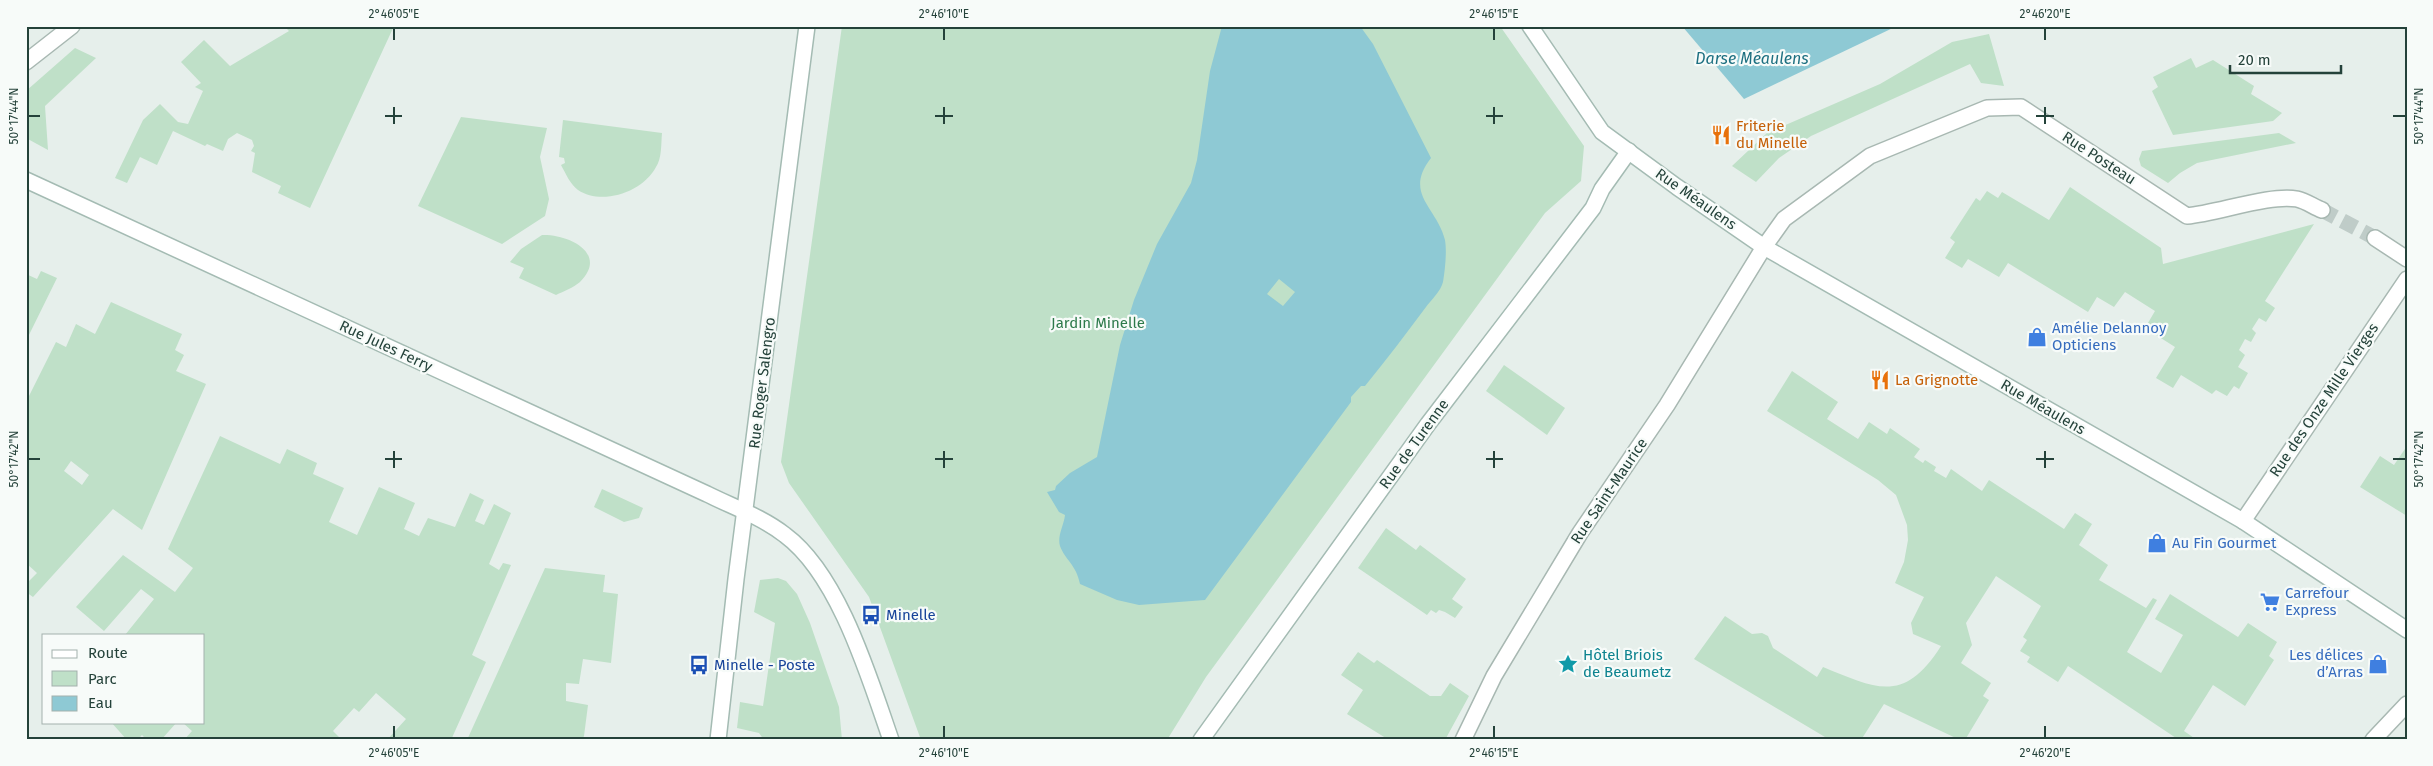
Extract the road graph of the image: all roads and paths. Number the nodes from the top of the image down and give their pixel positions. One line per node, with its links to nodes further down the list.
1 (72, 26): 4 (street)
2 (807, 26): 12 (street, Rue Roger Salengro)
3 (1530, 26): 5 (street, Rue Méaulens)
4 (26, 62)
5 (1629, 151): 9 (street, Rue Méaulens); 18 (street, Rue de Turenne)
6 (26, 180): 12 (street, Rue Jules Ferry)
7 (2322, 210): 9 (street, Rue Posteau)
8 (2374, 238): 10 (street)
9 (1764, 246): 13 (street, Rue Méaulens); 19 (street, Rue Saint-Maurice)
10 (2407, 259)
11 (2407, 279): 13 (street, Rue des Onze Mille Vierges)
12 (746, 513): 16 (street, Rue Roger Salengro); 17 (street, Rue Jules Ferry)
13 (2243, 521): 14 (street, Rue Méaulens)
14 (2407, 630)
15 (2407, 704): 20 (street)
16 (718, 740)
17 (891, 740)
18 (1201, 740)
19 (1463, 740)
20 (2373, 740)

